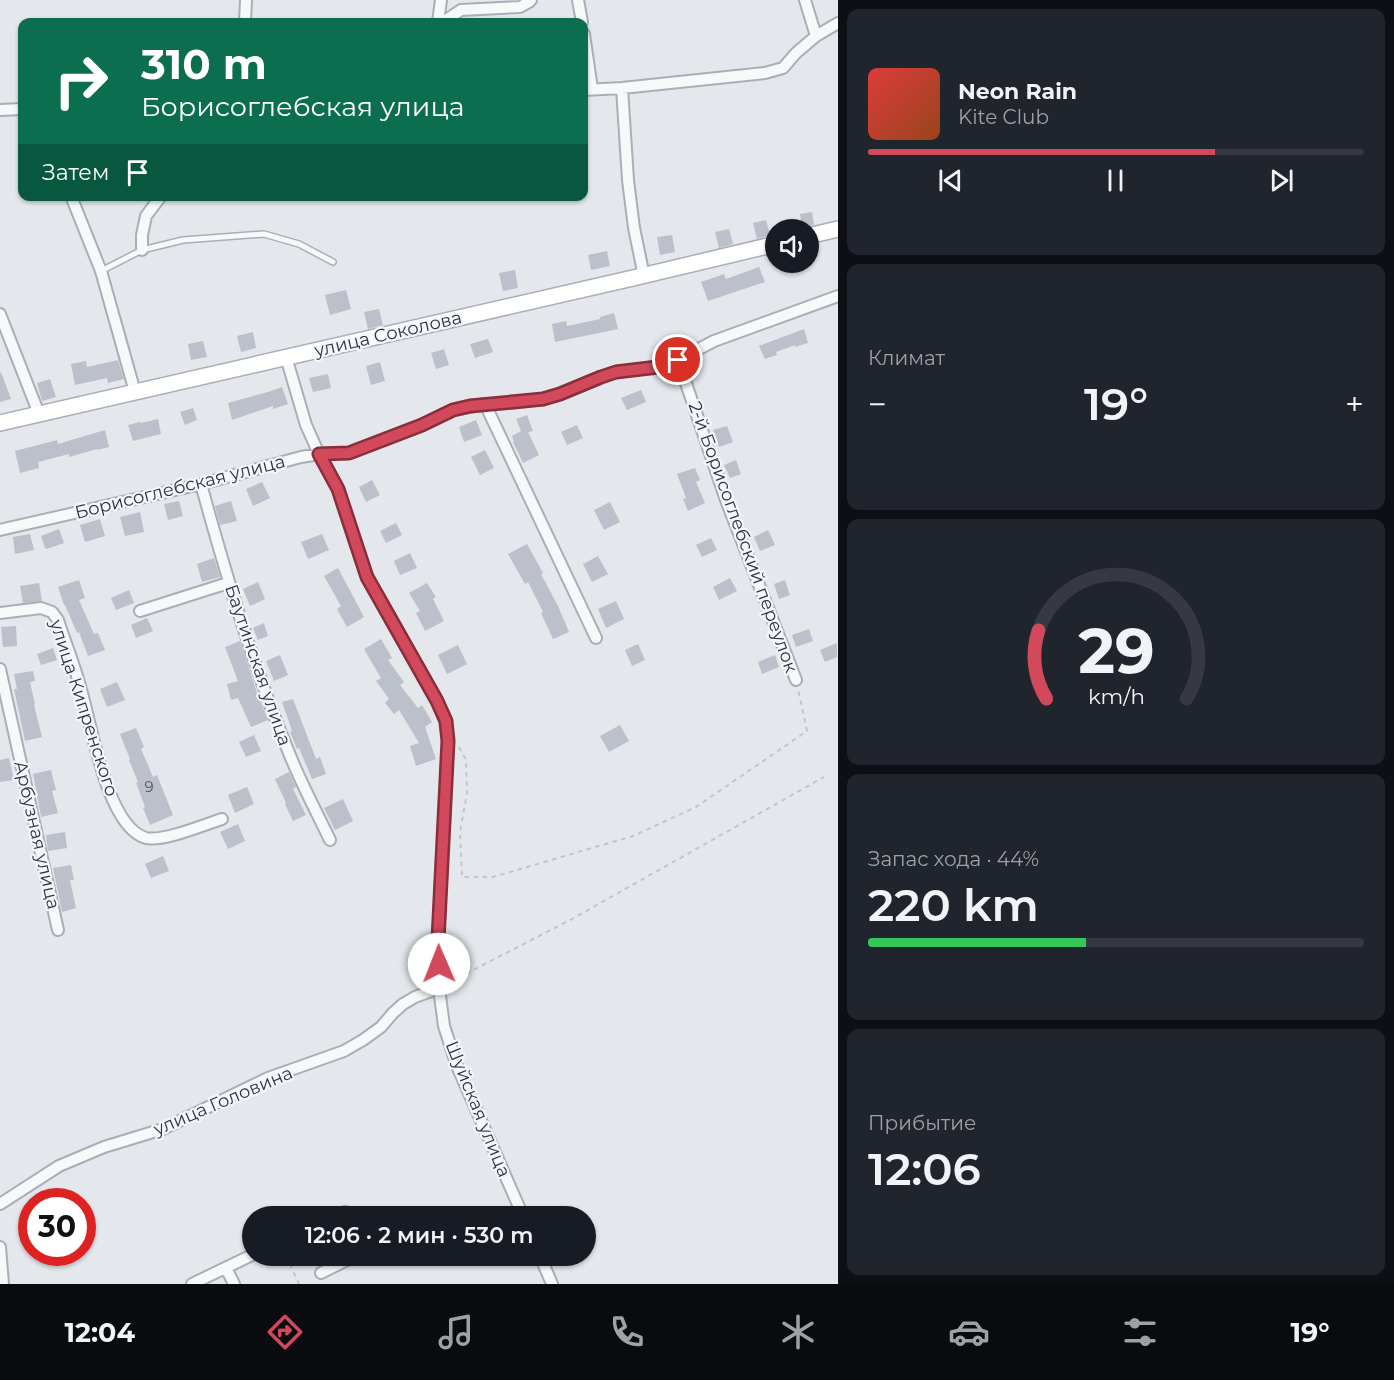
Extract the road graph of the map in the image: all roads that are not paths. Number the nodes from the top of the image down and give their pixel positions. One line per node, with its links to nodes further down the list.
1 (246, 0): 6 (street)
2 (441, 0): 7 (street)
3 (531, 0): 8 (street)
4 (578, 0): 9 (street)
5 (805, 0): 11 (street)
6 (245, 18)
7 (439, 18)
8 (449, 18)
9 (581, 18)
10 (834, 24): 11 (street)
11 (816, 36): 12 (street)
12 (622, 88): 13 (street); 24 (street)
13 (588, 90)
14 (18, 109): 15 (street)
15 (0, 110)
16 (73, 201): 23 (street)
17 (158, 201): 21 (street)
18 (837, 229): 19 (main road)
19 (819, 233)
20 (765, 247): 24 (main road, улица Соколова)
21 (142, 250): 22 (lane); 23 (lane)
22 (333, 262)
23 (101, 271): 29 (street)
24 (644, 276): 27 (main road, улица Соколова)
25 (837, 296): 28 (street, Борисоглебская улица)
26 (0, 314): 31 (street)
27 (286, 357): 29 (main road, улица Соколова); 33 (street, Шуйская улица)
28 (678, 360): 30 (street, Борисоглебская улица); 41 (street, 2-й Борисоглебский переулок)
29 (135, 392): 31 (main road, улица Соколова)
30 (485, 404): 33 (street, Борисоглебская улица); 39 (street)
31 (39, 414): 32 (main road, улица Соколова)
32 (0, 423)
33 (319, 454): 34 (street, Борисоглебская улица); 46 (street, Шуйская улица)
34 (201, 484): 35 (street, Борисоглебская улица); 36 (street, Баутинская улица)
35 (0, 530)
36 (228, 583): 37 (street); 44 (street, Баутинская улица)
37 (140, 611)
38 (0, 613): 43 (street, улица Кипренского)
39 (596, 638)
40 (0, 669): 42 (street, Арбузная улица)
41 (796, 680)
42 (5, 719): 45 (street, Арбузная улица)
43 (222, 819)
44 (330, 840)
45 (58, 930)
46 (440, 988): 47 (street, улица Головина); 48 (street, Шуйская улица)
47 (0, 1204)
48 (519, 1206)
49 (0, 1246): 55 (street)
50 (242, 1260): 53 (street)
51 (335, 1266): 54 (street)
52 (544, 1266): 58 (street)
53 (226, 1268): 56 (street); 57 (street)
54 (321, 1273)
55 (3, 1284)
56 (192, 1284)
57 (234, 1284)
58 (552, 1284)

